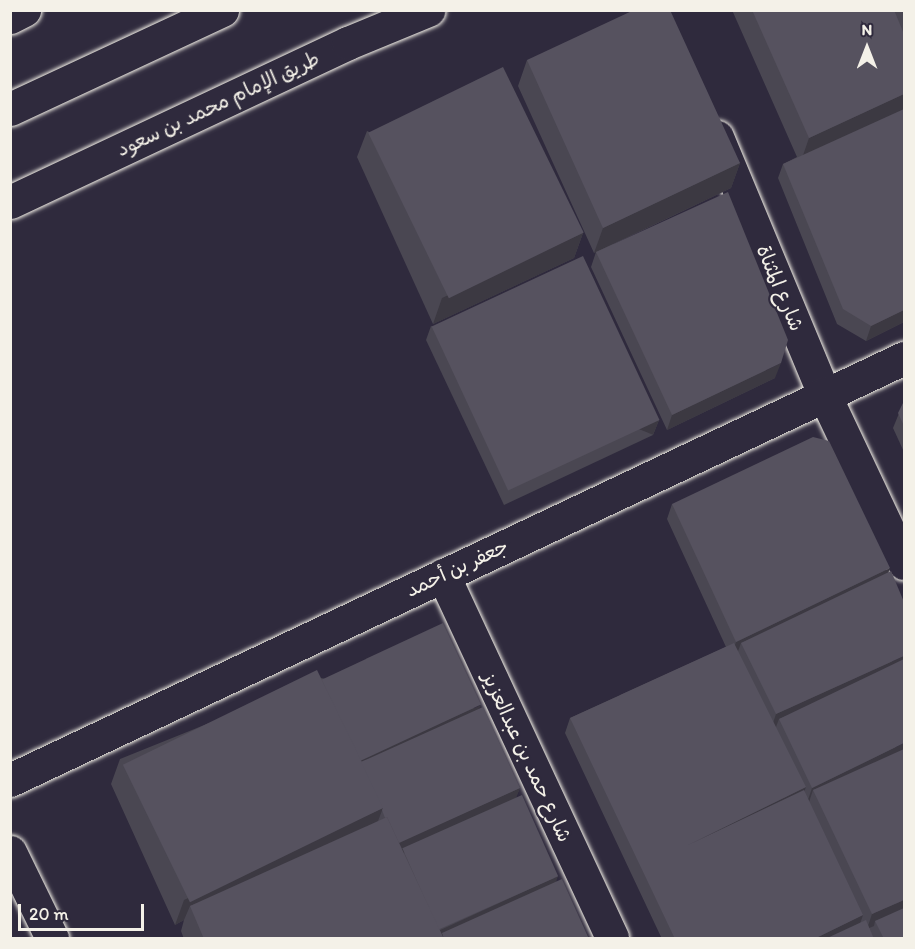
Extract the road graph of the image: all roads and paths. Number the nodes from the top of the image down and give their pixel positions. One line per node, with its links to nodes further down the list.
1 (24, 10): 5 (street)
2 (222, 10): 7 (street)
3 (404, 10): 6 (street)
4 (428, 10): 6 (street, طريق الإمام محمد بن سعود)
5 (10, 17)
6 (348, 43): 9 (street, طريق الإمام محمد بن سعود)
7 (10, 109)
8 (706, 114): 11 (street, شارع المثناة)
9 (10, 202)
10 (904, 358): 11 (street, جعفر بن أحمد)
11 (824, 394): 12 (street, شارع المثناة); 13 (street, جعفر بن أحمد)
12 (904, 563)
13 (443, 575): 14 (street, جعفر بن أحمد); 17 (street, شارع حمد بن عبدالعزيز)
14 (10, 780)
15 (10, 852): 16 (street)
16 (52, 939)
17 (612, 939)

